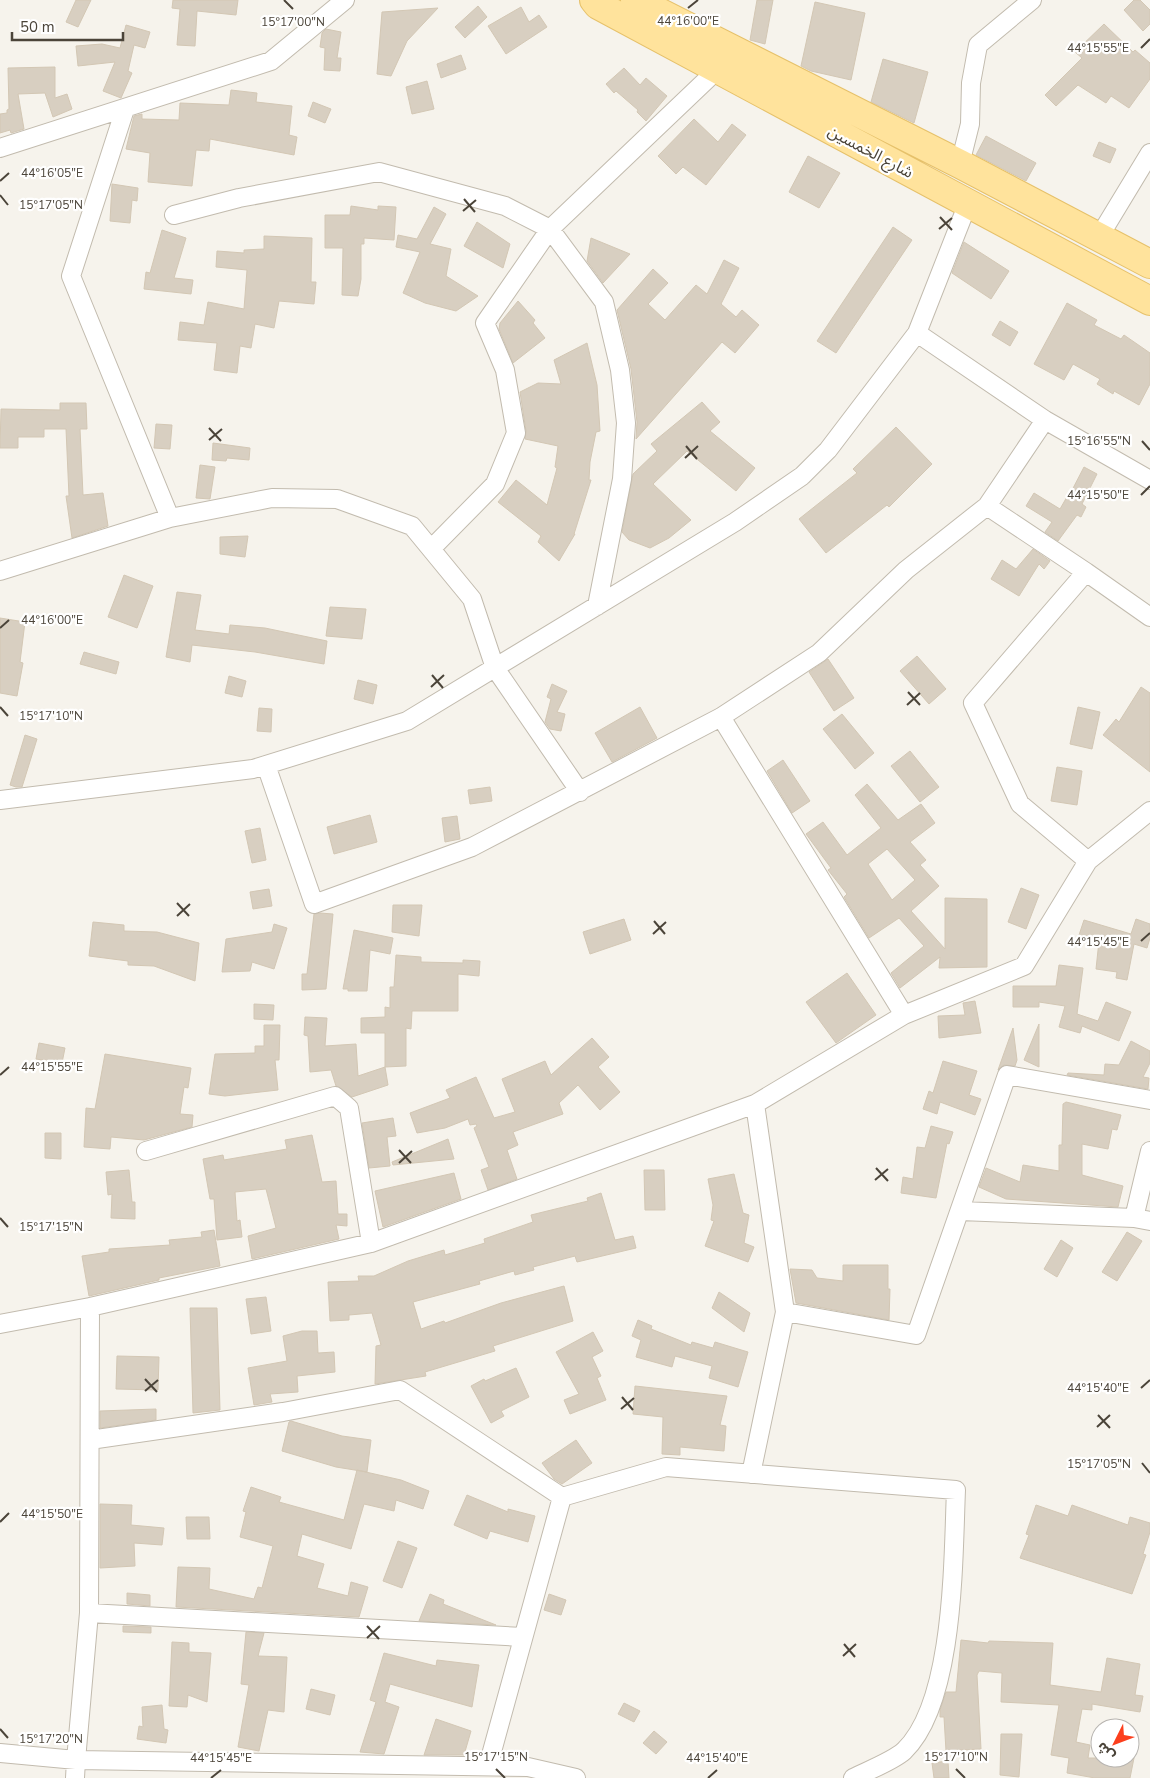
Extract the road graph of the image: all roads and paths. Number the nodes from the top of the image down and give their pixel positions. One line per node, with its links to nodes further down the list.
1 (345, 0): 6 (street)
2 (594, 0): 5 (main road, شارع الخمسين)
3 (635, 0): 9 (main road, شارع الخمسين)
4 (1032, 0): 9 (street)
5 (718, 69): 10 (main road, شارع الخمسين); 12 (street)
6 (125, 108): 7 (street); 20 (street)
7 (0, 148)
8 (1150, 153): 13 (street)
9 (960, 164): 13 (main road, شارع الخمسين)
10 (968, 203): 15 (main road, شارع الخمسين); 16 (street)
11 (174, 215): 12 (street)
12 (550, 229): 21 (street); 24 (street)
13 (1099, 237): 14 (main road, شارع الخمسين)
14 (1150, 264)
15 (1150, 301)
16 (917, 333): 17 (street); 24 (street)
17 (1045, 420): 18 (street); 19 (street)
18 (1150, 480)
19 (987, 506): 23 (street); 27 (street)
20 (170, 518): 21 (street); 22 (street)
21 (431, 549): 26 (street)
22 (0, 571)
23 (1086, 572): 25 (street); 32 (street)
24 (597, 606): 26 (street)
25 (1150, 617)
26 (495, 668): 28 (street); 29 (street)
27 (721, 717): 29 (street); 33 (street)
28 (266, 765): 29 (street); 30 (street)
29 (580, 792)
30 (0, 800)
31 (1150, 811): 32 (street)
32 (1088, 861): 33 (street)
33 (904, 1015): 35 (street)
34 (1150, 1100): 38 (street)
35 (755, 1104): 40 (street); 42 (street)
36 (146, 1151): 40 (street)
37 (1150, 1151): 39 (street)
38 (960, 1211): 39 (street); 42 (street)
39 (1142, 1220)
40 (371, 1243): 41 (street)
41 (90, 1307): 43 (street); 44 (street)
42 (785, 1312): 45 (street)
43 (0, 1324)
44 (90, 1440): 46 (street); 47 (street)
45 (751, 1474): 46 (street); 54 (street)
46 (562, 1497): 48 (street)
47 (89, 1613): 48 (street); 50 (street)
48 (523, 1637): 51 (street)
49 (0, 1753): 50 (street)
50 (76, 1760): 51 (street); 52 (street)
51 (488, 1766): 53 (street)
52 (75, 1778)
53 (576, 1778)
54 (853, 1778)

